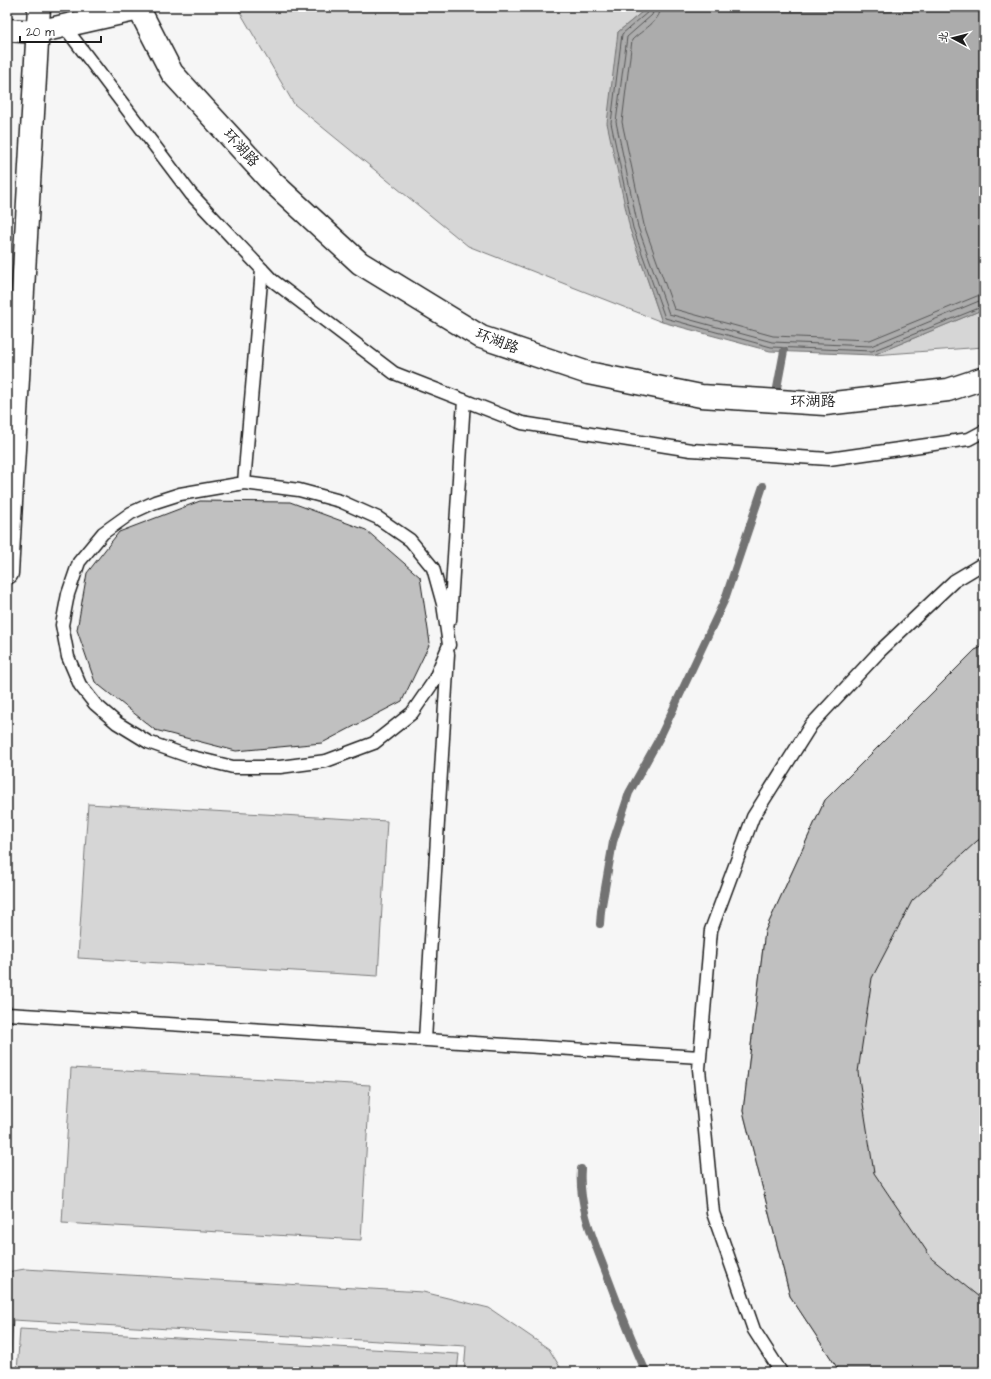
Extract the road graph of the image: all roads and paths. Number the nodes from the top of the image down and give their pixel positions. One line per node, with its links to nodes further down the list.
1 (39, 7): 5 (street)
2 (138, 8): 3 (street); 7 (street, 环湖路)
3 (64, 26): 5 (street); 6 (lane)
4 (7, 30): 5 (street)
5 (37, 32): 9 (street)
6 (262, 269): 8 (lane); 11 (lane)
7 (984, 378)
8 (464, 400): 10 (lane); 14 (lane)
9 (12, 408): 13 (street)
10 (984, 431)
11 (244, 483): 14 (lane); 14 (lane)
12 (984, 563): 17 (lane)
13 (7, 572)
14 (449, 645): 16 (lane)
15 (7, 1014): 16 (lane)
16 (425, 1040): 17 (lane)
17 (700, 1057): 18 (lane)
18 (781, 1372)

